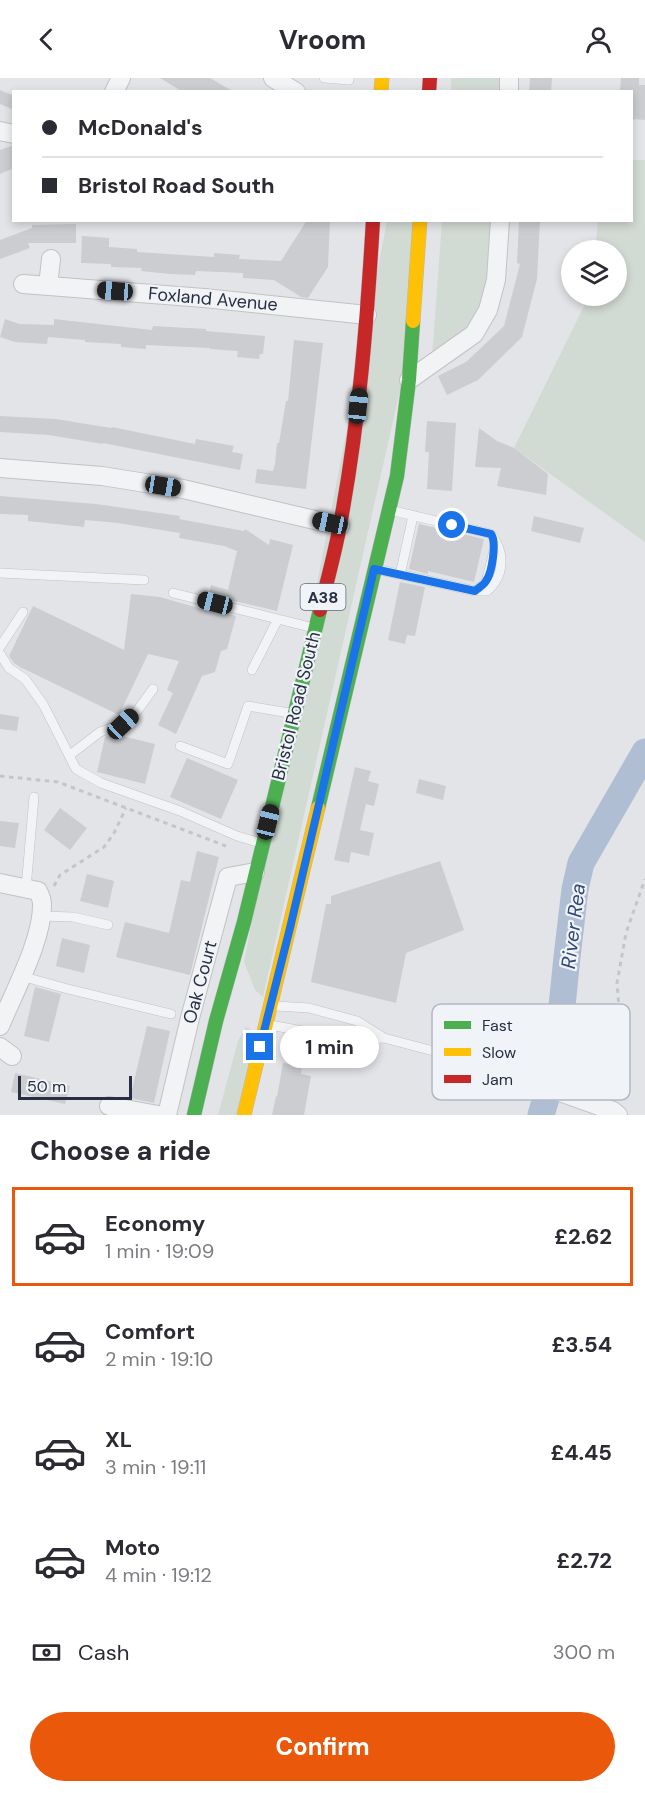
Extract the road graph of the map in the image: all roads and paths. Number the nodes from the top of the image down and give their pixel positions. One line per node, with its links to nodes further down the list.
1 (273, 78): 4 (street)
2 (324, 78): 3 (lane)
3 (349, 78)
4 (293, 90)
5 (373, 222): 11 (highway, Bristol Road South / A38)
6 (420, 222): 12 (highway, A38)
7 (500, 222): 12 (street)
8 (51, 259): 10 (street)
9 (23, 284): 10 (street, Foxland Avenue)
10 (48, 286): 11 (street, Foxland Avenue)
11 (367, 315): 16 (highway, Bristol Road South / A38)
12 (409, 380): 14 (highway, A38)
13 (0, 468): 16 (street)
14 (388, 510): 15 (lane); 17 (highway, A38)
15 (413, 516): 19 (lane); 19 (lane)
16 (339, 526): 24 (highway, Bristol Road South / A38)
17 (374, 569): 19 (lane); 47 (highway, A38)
18 (0, 573): 20 (lane)
19 (400, 574)
20 (144, 580)
21 (173, 593): 23 (lane)
22 (23, 612): 25 (lane)
23 (278, 619): 24 (lane); 27 (lane)
24 (315, 628): 29 (highway, Bristol Road South / A38)
25 (0, 647)
26 (0, 654): 31 (lane)
27 (252, 670)
28 (153, 689): 31 (lane)
29 (294, 714): 30 (lane); 35 (highway, Bristol Road South / A38)
30 (180, 746)
31 (69, 755): 35 (lane)
32 (0, 776): 34 (path)
33 (34, 796): 40 (lane)
34 (126, 808): 36 (path); 40 (path)
35 (262, 844): 37 (highway, Bristol Road South / A38)
36 (229, 847)
37 (255, 872): 43 (highway, Bristol Road South / A38); 58 (street, Oak Court)
38 (645, 879): 46 (path)
39 (0, 884): 40 (street)
40 (39, 888): 41 (street)
41 (41, 916): 42 (lane); 44 (street)
42 (108, 925)
43 (231, 966): 45 (highway); 59 (highway, Bristol Road South / A38)
44 (21, 976): 48 (lane); 50 (street)
45 (241, 987)
46 (619, 1004)
47 (270, 1006): 49 (highway); 51 (lane)
48 (171, 1014)
49 (265, 1024): 51 (lane); 61 (highway)
50 (0, 1026)
51 (384, 1038): 52 (lane)
52 (432, 1051)
53 (213, 1095): 60 (highway)
54 (583, 1100): 62 (street)
55 (623, 1100): 62 (path)
56 (109, 1106): 57 (street)
57 (158, 1115)
58 (167, 1115)
59 (194, 1115)
60 (201, 1115)
61 (244, 1115)
62 (617, 1115)

